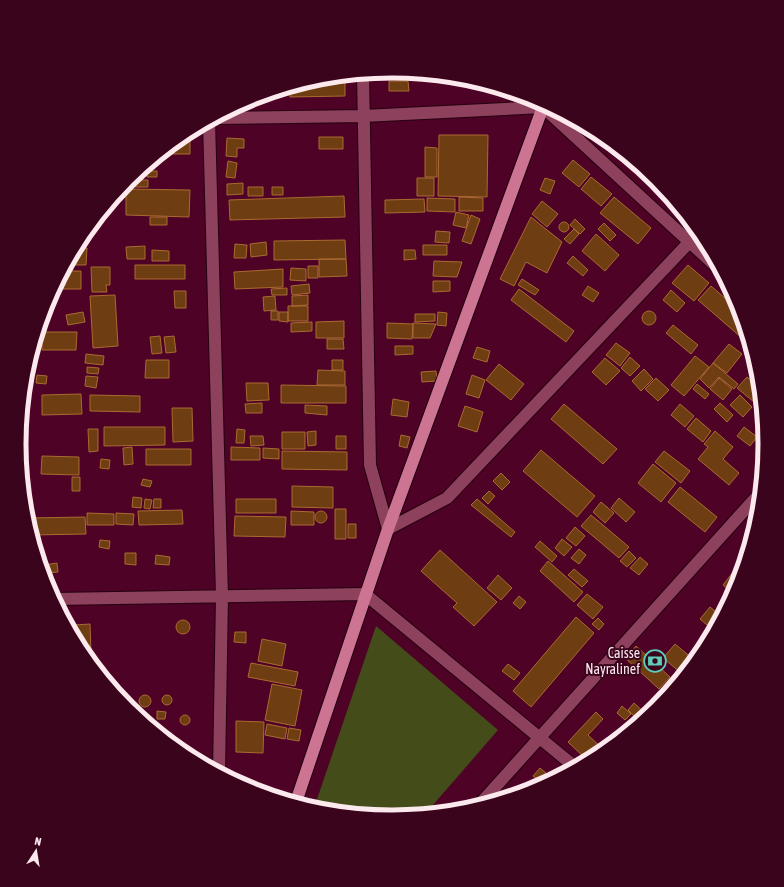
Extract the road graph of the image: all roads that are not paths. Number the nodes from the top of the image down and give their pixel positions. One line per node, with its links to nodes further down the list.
1 (363, 79): 4 (street)
2 (533, 106): 4 (street)
3 (542, 110): 12 (main road)
4 (363, 116): 6 (street); 12 (street)
5 (555, 116): 9 (street)
6 (225, 118)
7 (208, 127): 14 (street)
8 (694, 237): 9 (street)
9 (689, 243): 10 (street); 12 (street)
10 (709, 261)
11 (753, 500): 16 (street)
12 (388, 529): 13 (main road)
13 (365, 594): 14 (street); 16 (street); 19 (main road)
14 (222, 596): 15 (street); 18 (street)
15 (61, 599)
16 (540, 737): 17 (street); 20 (street)
17 (570, 763)
18 (219, 766)
19 (298, 797)
20 (486, 797)

